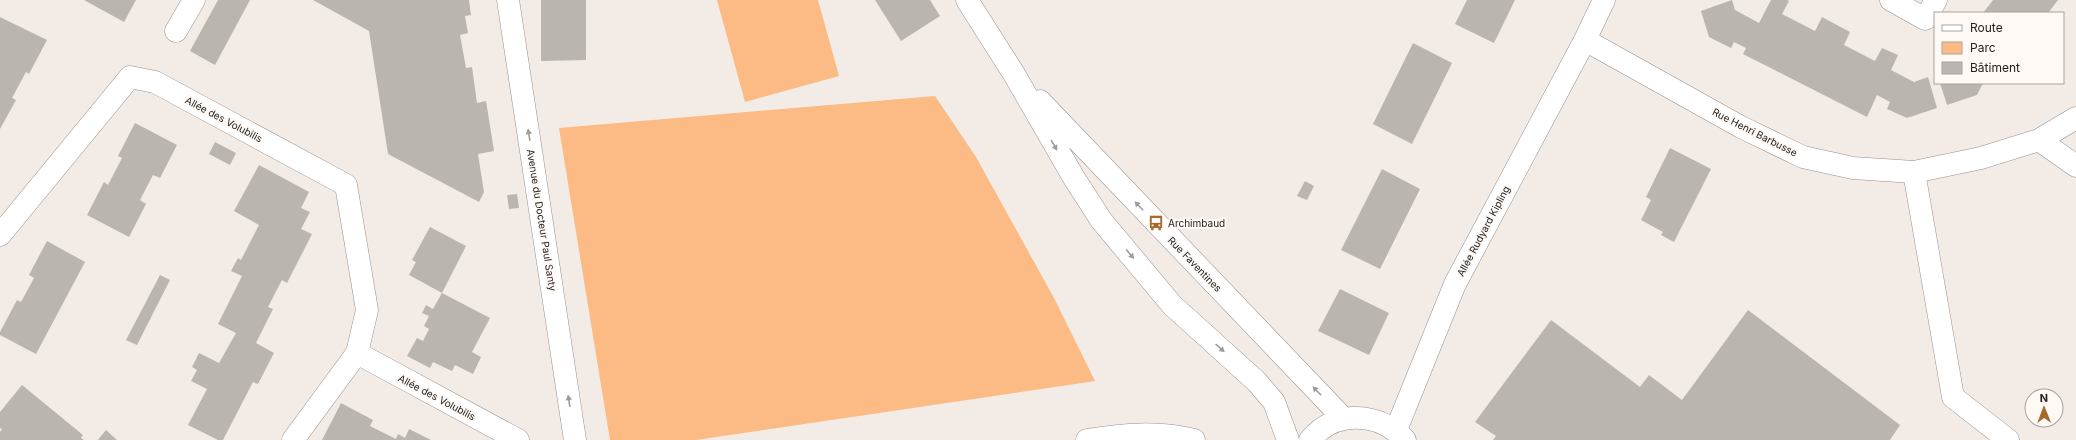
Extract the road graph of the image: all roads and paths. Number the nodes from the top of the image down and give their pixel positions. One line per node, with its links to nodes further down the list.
1 (194, 0): 7 (street)
2 (508, 0): 20 (street, Avenue du Docteur Paul Santy, one-way to 2)
3 (967, 0): 9 (street, Rue Faventines)
4 (1604, 0): 8 (street, Allée Rudyard Kipling)
5 (1891, 0): 6 (street)
6 (1936, 0)
7 (176, 31)
8 (1585, 40): 13 (street, Rue Henri Barbusse); 17 (street, Allée Rudyard Kipling)
9 (1014, 74): 16 (street, Rue Faventines, one-way to 9); 23 (street, Rue Faventines, one-way to 23)
10 (2076, 118): 11 (street, Rue Henri Barbusse)
11 (2039, 140): 12 (street); 13 (street, Rue Henri Barbusse)
12 (2076, 166)
13 (1914, 172): 25 (street)
14 (0, 235): 15 (street, Allée des Volubilis)
15 (357, 353): 18 (street, Allée des Volubilis); 19 (street, Allée des Volubilis)
16 (1344, 419): 17 (street); 24 (street)
17 (1400, 435)
18 (293, 440)
19 (518, 440)
20 (575, 440)
21 (1087, 440): 22 (street)
22 (1194, 440)
23 (1288, 440)
24 (1310, 440)
25 (2008, 440)

